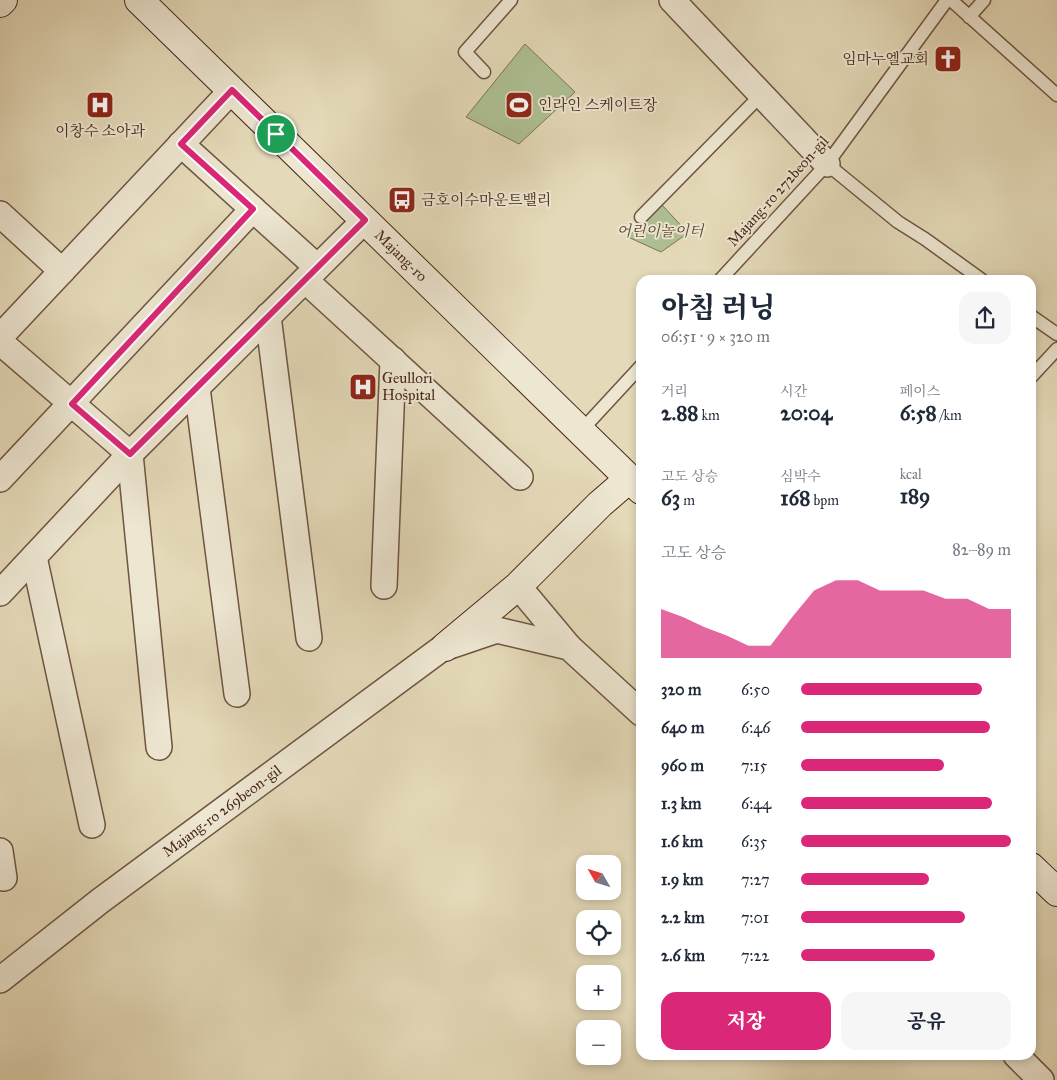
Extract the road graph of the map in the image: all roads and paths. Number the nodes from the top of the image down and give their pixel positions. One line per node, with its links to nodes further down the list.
1 (3, 0): 7 (main road)
2 (139, 0): 10 (main road, Majang-ro)
3 (511, 0): 9 (lane)
4 (672, 0): 11 (street)
5 (949, 0): 8 (lane); 14 (lane, Majang-ro 272beon-gil)
6 (984, 0): 8 (lane)
7 (0, 3)
8 (969, 17): 12 (lane)
9 (484, 72)
10 (232, 90): 13 (street); 18 (main road, Majang-ro)
11 (761, 95): 14 (street); 17 (lane)
12 (1057, 95)
13 (181, 144): 15 (street); 19 (street)
14 (827, 164): 21 (lane, Majang-ro 272beon-gil); 22 (lane)
15 (253, 209): 20 (street); 33 (street)
16 (0, 214): 19 (street)
17 (641, 217)
18 (365, 220): 20 (street); 34 (main road, Majang-ro)
19 (62, 271): 26 (street)
20 (311, 274): 23 (street); 29 (street)
21 (725, 275)
22 (975, 275)
23 (268, 316): 32 (street); 43 (street)
24 (1036, 319): 25 (lane)
25 (1057, 334)
26 (0, 337)
27 (0, 342): 33 (street)
28 (1057, 349): 31 (lane)
29 (393, 360): 36 (street); 40 (street)
30 (636, 371): 34 (lane)
31 (1036, 372)
32 (197, 388): 35 (street); 46 (street)
33 (72, 404): 35 (street); 37 (street)
34 (580, 432): 38 (main road, Majang-ro)
35 (130, 454): 39 (street); 48 (street)
36 (520, 476)
37 (0, 479)
38 (635, 484): 41 (main road)
39 (34, 557): 42 (street); 49 (street)
40 (384, 586)
41 (518, 586): 44 (main road); 45 (street)
42 (0, 593)
43 (309, 638)
44 (445, 647): 45 (street, Majang-ro 269beon-gil); 54 (street, Majang-ro 269beon-gil)
45 (569, 648): 47 (street)
46 (237, 694)
47 (636, 708)
48 (159, 747)
49 (92, 825)
50 (0, 851): 52 (street)
51 (1036, 872): 53 (main road)
52 (4, 878)
53 (1057, 892)
54 (0, 980)
55 (1021, 1060): 56 (street)
56 (1041, 1080)

